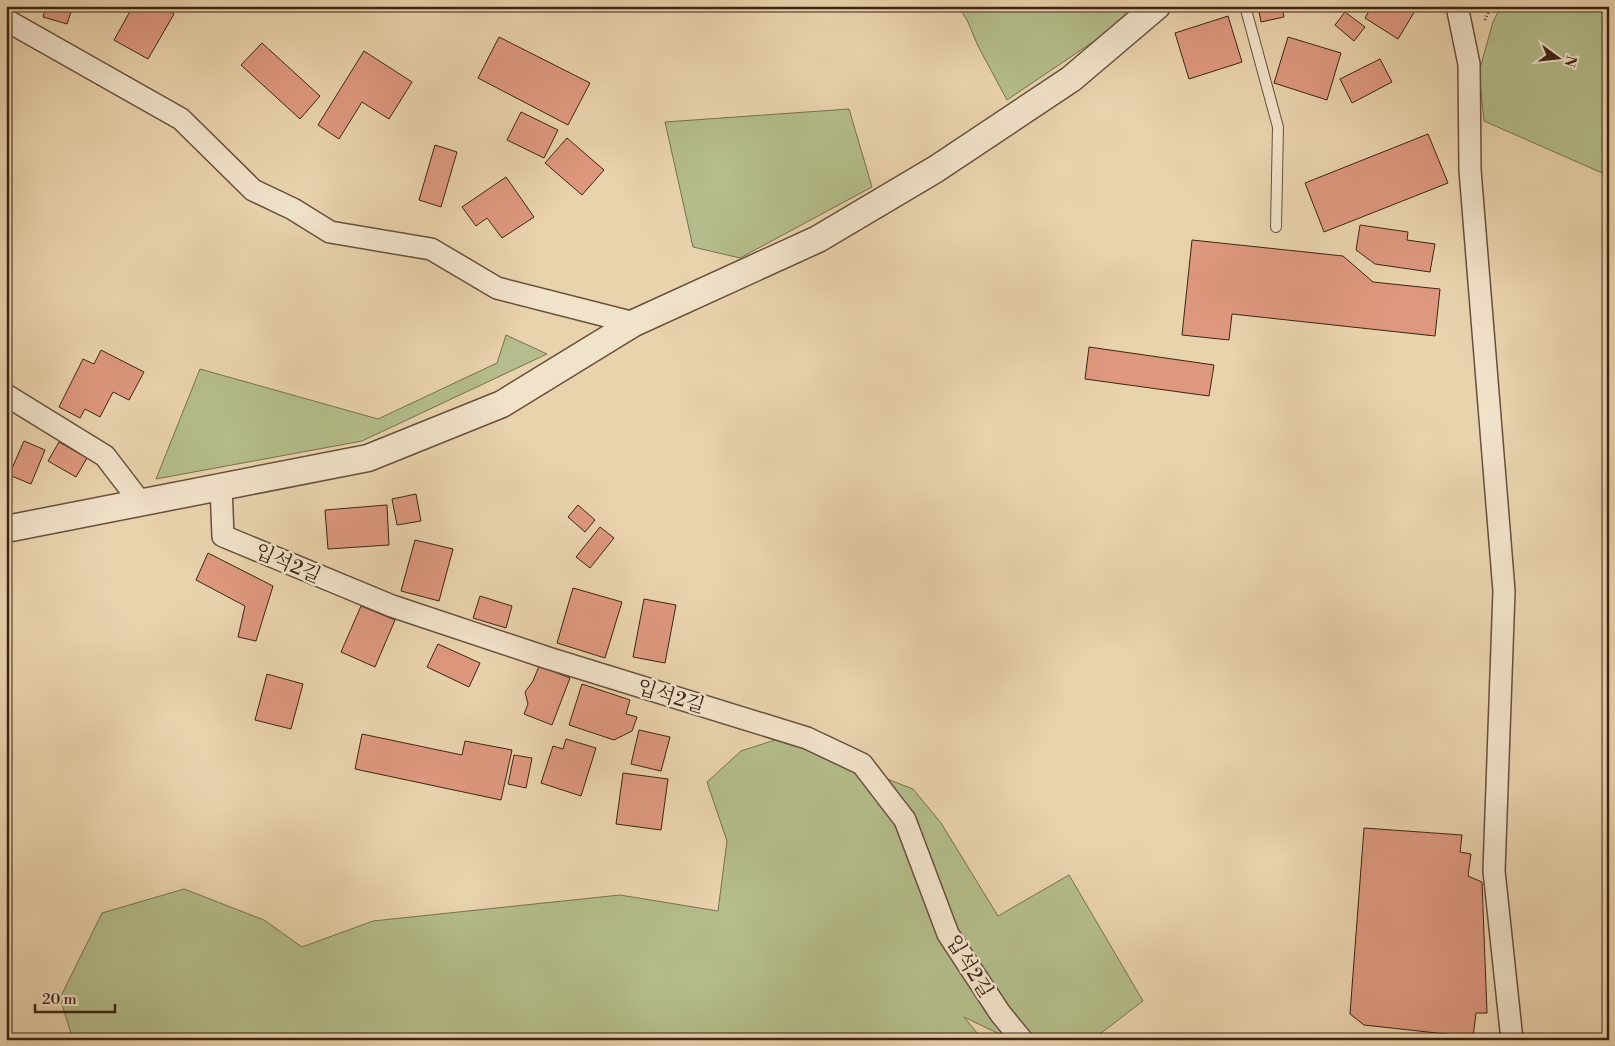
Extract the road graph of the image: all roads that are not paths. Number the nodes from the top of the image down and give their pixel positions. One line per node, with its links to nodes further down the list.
1 (1157, 6): 6 (street)
2 (1245, 6): 5 (lane)
3 (1457, 6): 12 (street)
4 (6, 20): 6 (street)
5 (1276, 227)
6 (634, 323): 8 (street)
7 (6, 395): 9 (street)
8 (221, 486): 9 (street); 11 (street, 입석2길)
9 (140, 503): 10 (street)
10 (6, 529)
11 (1022, 1040)
12 (1512, 1040)

